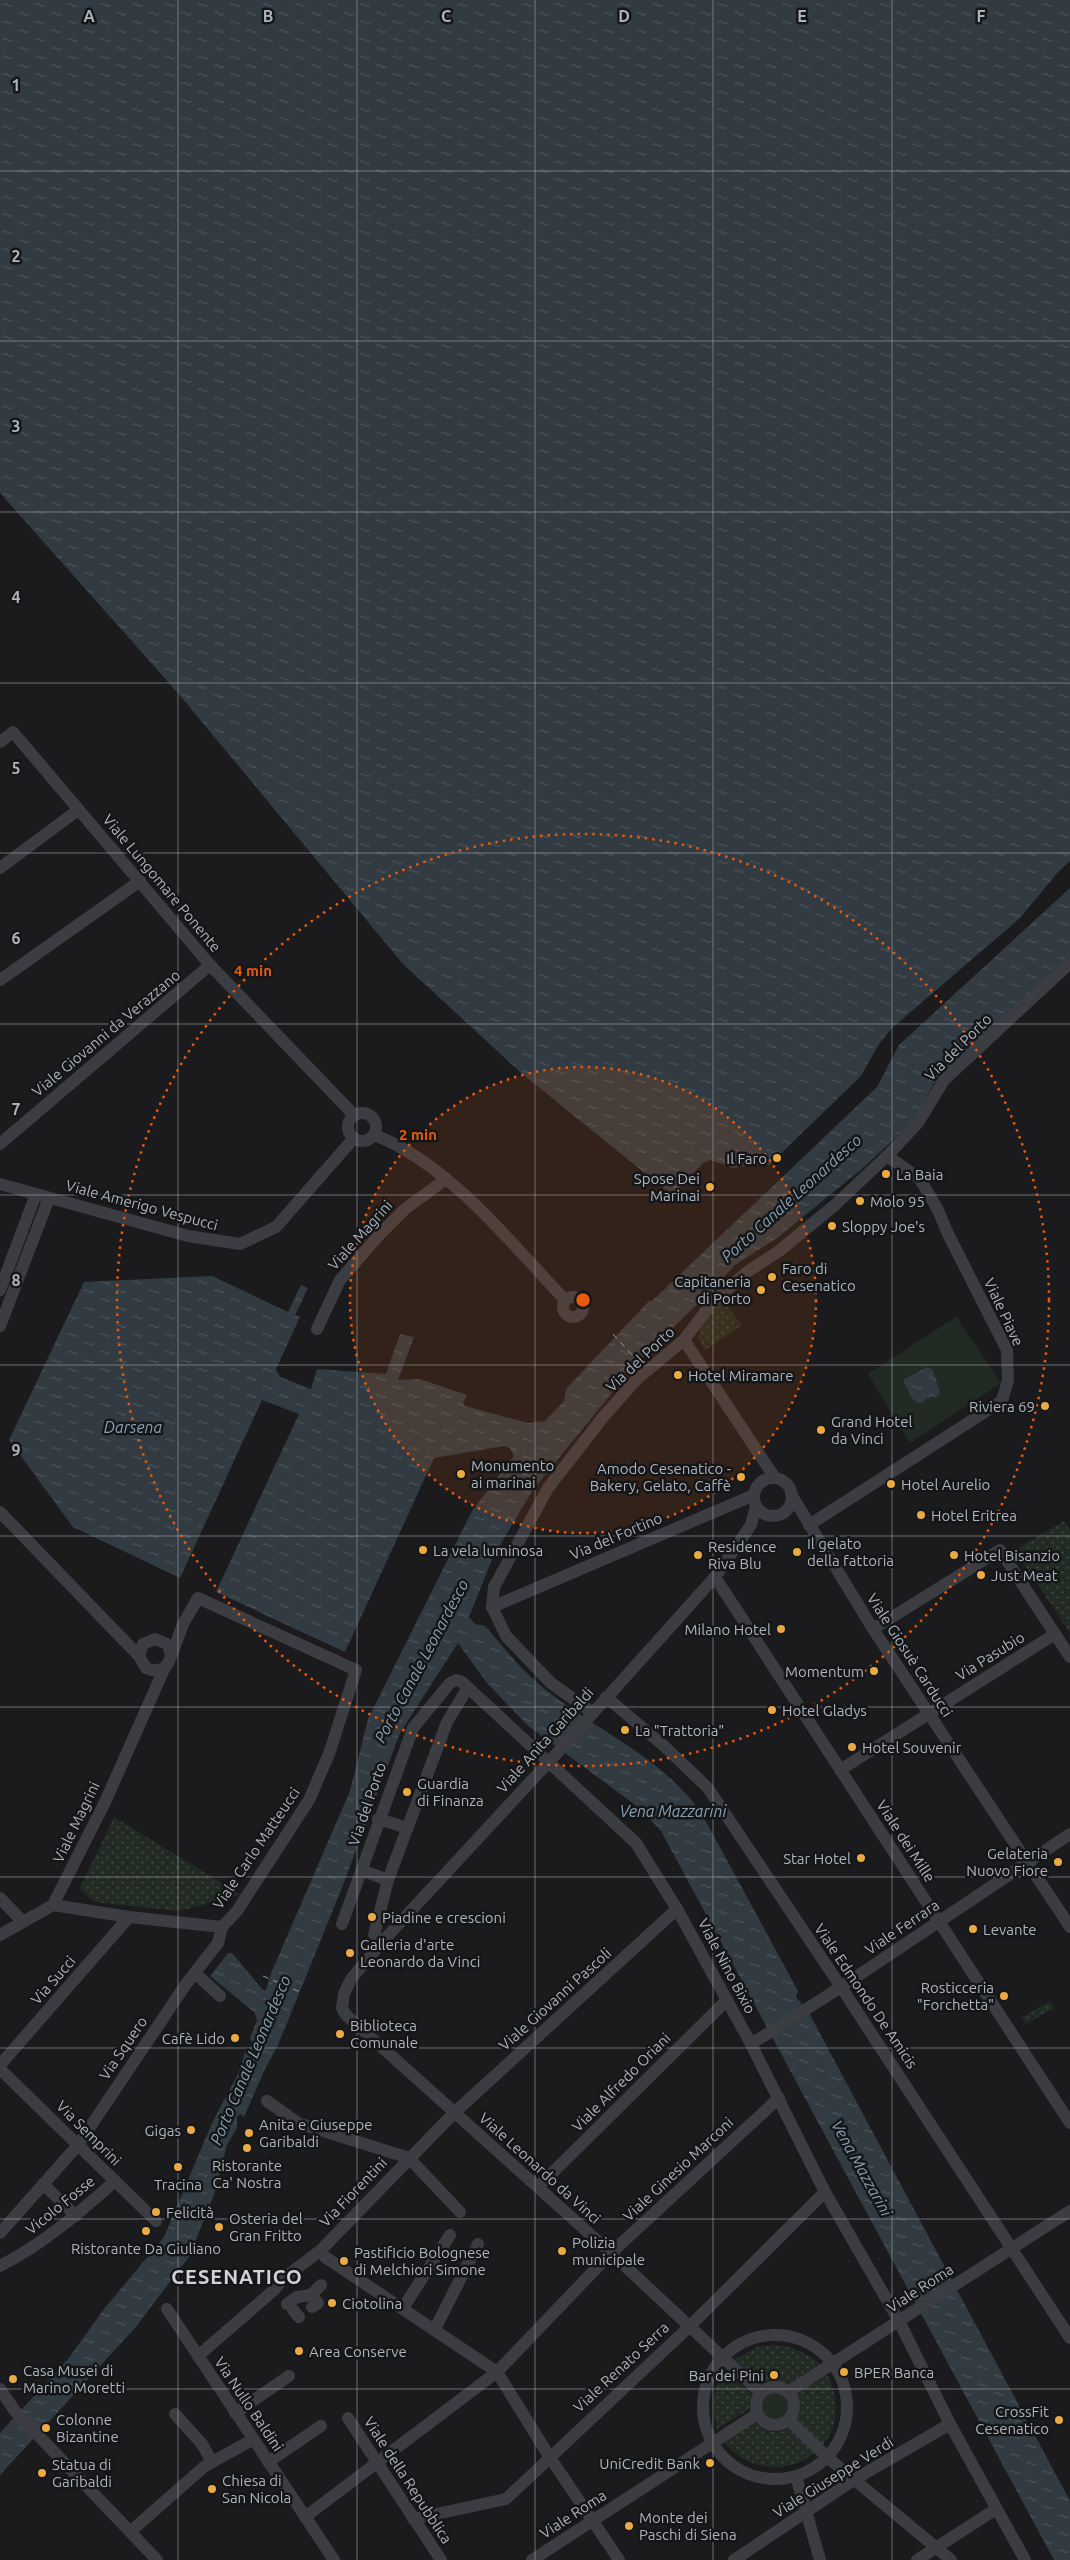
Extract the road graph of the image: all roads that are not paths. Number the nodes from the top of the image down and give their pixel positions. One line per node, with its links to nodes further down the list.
1 (0, 742): 2 (street, Viale Lungomare Ponente)
2 (78, 810): 3 (street); 4 (street, Viale Lungomare Ponente)
3 (0, 868)
4 (140, 881): 6 (street, Viale Lungomare Ponente); 7 (street)
5 (1070, 963): 12 (street, Via del Porto)
6 (210, 965): 8 (street, Viale Lungomare Ponente); 11 (street, Viale Giovanni da Verazzano)
7 (0, 980)
8 (354, 1115): 9 (street); 10 (street)
9 (374, 1135): 10 (street); 13 (street)
10 (354, 1138): 16 (street, Viale Amerigo Vespucci)
11 (0, 1144)
12 (887, 1156): 21 (street, Via del Porto); 27 (street, Viale Piave)
13 (446, 1179): 18 (street); 20 (street, Viale Magrini)
14 (0, 1184): 15 (street, Viale Amerigo Vespucci)
15 (36, 1194): 16 (street, Viale Amerigo Vespucci); 17 (street)
16 (49, 1198): 19 (street)
17 (0, 1290)
18 (564, 1300)
19 (0, 1326)
20 (317, 1329)
21 (684, 1340): 22 (street); 31 (street, Via del Porto)
22 (775, 1478): 23 (street); 24 (street)
23 (791, 1494): 26 (street); 27 (street, Viale Giosuè Carducci)
24 (755, 1500): 26 (street); 28 (street, Viale Anita Garibaldi); 31 (street, Via del Fortino)
25 (0, 1512): 36 (street)
26 (776, 1515): 27 (street); 28 (street, Viale Anita Garibaldi)
27 (809, 1525): 33 (street, Viale Giosuè Carducci)
28 (742, 1542): 29 (street, Viale Anita Garibaldi)
29 (715, 1577): 42 (street, Viale Anita Garibaldi); 46 (street, Viale dei Mille)
30 (198, 1598): 32 (street, Viale Magrini); 61 (street, Viale Carlo Matteucci)
31 (492, 1607): 43 (street)
32 (183, 1624): 35 (street, Viale Magrini); 38 (street, Viale Magrini)
33 (873, 1629): 34 (street); 44 (street, Viale Giosuè Carducci)
34 (1055, 1634): 37 (street); 44 (street, Via Pasubio)
35 (159, 1640): 36 (street); 38 (street)
36 (142, 1655): 38 (street); 41 (street)
37 (1070, 1657)
38 (168, 1662): 41 (street, Viale Magrini)
39 (456, 1680): 40 (street, Viale Nino Bixio); 47 (street, Via del Porto)
40 (467, 1689): 45 (street, Viale Nino Bixio); 48 (street)
41 (151, 1697): 54 (street, Viale Magrini)
42 (606, 1697): 43 (street, Viale Anita Garibaldi); 67 (street, Viale Edmondo De Amicis)
43 (593, 1713): 45 (street, Viale Anita Garibaldi)
44 (928, 1714): 46 (street, Via Pasubio); 50 (street, Viale Giosuè Carducci)
45 (547, 1762): 55 (street, Viale Nino Bixio); 64 (street, Viale Anita Garibaldi)
46 (840, 1770): 57 (street, Viale dei Mille)
47 (378, 1819): 48 (street); 51 (street, Via del Porto)
48 (408, 1828): 52 (street)
49 (1070, 1834): 50 (street, Viale Ferrara)
50 (1027, 1862): 57 (street, Viale Ferrara); 62 (street, Viale Giosuè Carducci)
51 (361, 1870): 52 (street); 59 (street, Via del Porto)
52 (388, 1880): 64 (street)
53 (0, 1898): 58 (street)
54 (53, 1905): 56 (street, Viale Carlo Matteucci); 58 (street)
55 (678, 1909): 69 (street, Viale Nino Bixio); 76 (street, Viale Giovanni Pascoli)
56 (130, 1917): 60 (street, Viale Carlo Matteucci); 72 (street, Via Succi)
57 (939, 1921): 67 (street, Viale Ferrara); 77 (street, Viale dei Mille)
58 (23, 1922): 63 (street)
59 (342, 1924)
60 (195, 1925): 61 (street, Viale Carlo Matteucci); 65 (street)
61 (222, 1927): 65 (street, Via Squero)
62 (1070, 1927)
63 (0, 1935)
64 (382, 1942): 70 (street, Viale Anita Garibaldi)
65 (218, 1943): 66 (street, Via Squero)
66 (196, 1974): 68 (street); 78 (street, Via Squero)
67 (841, 1987): 71 (street, Viale Ferrara); 91 (street, Viale Edmondo De Amicis)
68 (220, 1996)
69 (727, 2000): 71 (street, Viale Nino Bixio); 82 (street, Viale Alfredo Oriani)
70 (342, 2008): 76 (street, Viale Leonardo da Vinci)
71 (754, 2042): 74 (street, Viale Nino Bixio)
72 (0, 2065)
73 (0, 2069): 78 (street, Via Semprini)
74 (779, 2098): 83 (street, Viale Nino Bixio); 93 (street, Viale Ginesio Marconi)
75 (267, 2102): 79 (street)
76 (454, 2113): 79 (street, Via Fiorentini); 82 (street, Viale Leonardo da Vinci)
77 (1070, 2123)
78 (78, 2144): 80 (street, Via Semprini); 81 (street, Via Squero)
79 (409, 2158): 85 (street, Via Fiorentini); 92 (street, Via Fiorentini)
80 (115, 2181): 86 (street, Vicolo Fosse); 87 (street, Via Semprini)
81 (43, 2184): 86 (street); 88 (street, Via Squero)
82 (538, 2187): 93 (street, Viale Leonardo da Vinci)
83 (826, 2192): 99 (street, Viale Nino Bixio); 100 (street, Viale Renato Serra)
84 (1070, 2211): 91 (street, Viale Roma)
85 (460, 2212)
86 (76, 2216): 94 (street, Vicolo Fosse)
87 (156, 2221)
88 (0, 2233)
89 (450, 2234): 96 (street)
90 (478, 2244): 101 (street)
91 (1012, 2248): 99 (street, Viale Roma); 102 (street, Viale Edmondo De Amicis)
92 (321, 2251): 96 (street); 103 (street, Via Fiorentini)
93 (612, 2254): 100 (street, Viale Leonardo da Vinci); 106 (street, Viale Ginesio Marconi)
94 (0, 2266)
95 (321, 2285): 98 (street)
96 (403, 2308): 101 (street)
97 (167, 2309): 103 (street, Via Nullo Baldini)
98 (293, 2310)
99 (903, 2318): 105 (street, Viale Roma); 116 (street, Viale Nino Bixio)
100 (688, 2327): 104 (street, Viale Leonardo da Vinci); 120 (street, Viale Renato Serra)
101 (435, 2329): 106 (street)
102 (1070, 2338)
103 (198, 2356): 111 (street, Via Nullo Baldini)
104 (722, 2358): 105 (street); 110 (street, Viale Leonardo da Vinci); 119 (street)
105 (832, 2363): 109 (street, Viale Roma); 121 (street)
106 (497, 2372): 120 (street); 124 (street, Viale Ginesio Marconi)
107 (289, 2376): 111 (street)
108 (0, 2389): 132 (street)
109 (788, 2392): 110 (street); 115 (street)
110 (761, 2393): 113 (street)
111 (235, 2413): 118 (street, Via Nullo Baldini)
112 (175, 2414): 122 (street)
113 (757, 2414): 115 (street); 119 (street, Viale Roma)
114 (348, 2418): 124 (street, Viale della Repubblica)
115 (788, 2420): 121 (street)
116 (950, 2424): 126 (street, Viale Giuseppe Verdi); 127 (street, Viale Nino Bixio)
117 (321, 2426): 123 (street)
118 (252, 2440): 122 (street); 123 (street, Via Nullo Baldini)
119 (712, 2442): 125 (street); 131 (street, Viale Roma)
120 (549, 2456): 130 (street, Viale Renato Serra); 131 (street)
121 (827, 2457): 125 (street); 126 (street)
122 (212, 2462): 132 (street)
123 (268, 2462): 129 (street, Via Nullo Baldini)
124 (378, 2463): 129 (street, Viale Ginesio Marconi); 130 (street, Viale della Repubblica)
125 (796, 2476): 128 (street)
126 (855, 2479): 128 (street, Viale Giuseppe Verdi); 133 (street)
127 (996, 2509): 133 (street); 143 (street, Viale Nino Bixio)
128 (806, 2512): 139 (street, Viale Giuseppe Verdi); 140 (street)
129 (306, 2517): 134 (street, Via Nullo Baldini)
130 (413, 2519): 136 (street, Viale della Repubblica)
131 (594, 2520): 137 (street, Viale Roma); 138 (street)
132 (131, 2531): 135 (street)
133 (936, 2547): 141 (street); 142 (street)
134 (332, 2559)
135 (152, 2560)
136 (441, 2560)
137 (532, 2560)
138 (619, 2560)
139 (734, 2560)
140 (820, 2560)
141 (917, 2560)
142 (951, 2560)
143 (1025, 2560)

